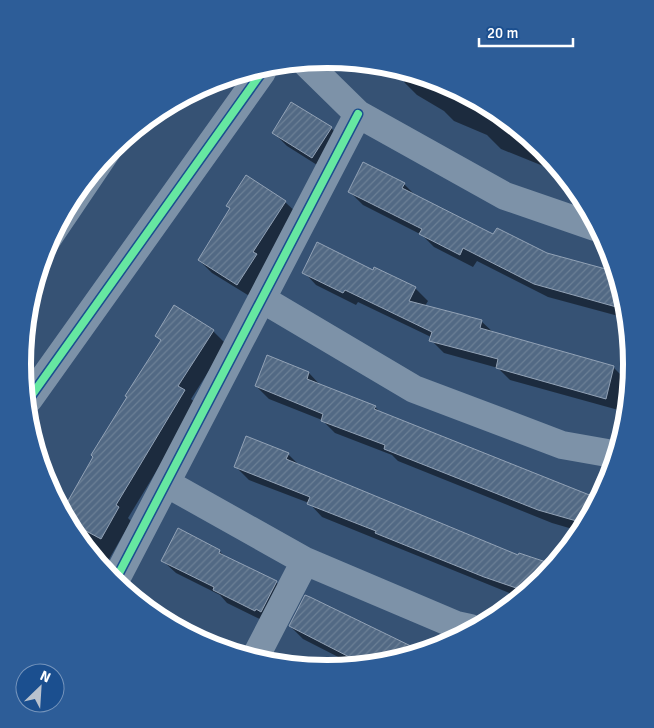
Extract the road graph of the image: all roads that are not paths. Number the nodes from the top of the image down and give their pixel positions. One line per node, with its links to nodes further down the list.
1 (312, 69): 3 (street)
2 (259, 76): 6 (street)
3 (358, 114): 4 (street); 5 (street)
4 (587, 224)
5 (262, 299): 7 (street); 8 (street)
6 (33, 395)
7 (609, 453)
8 (166, 483): 9 (street); 10 (street)
9 (305, 561): 11 (street); 12 (street)
10 (119, 574)
11 (454, 631)
12 (258, 652)

